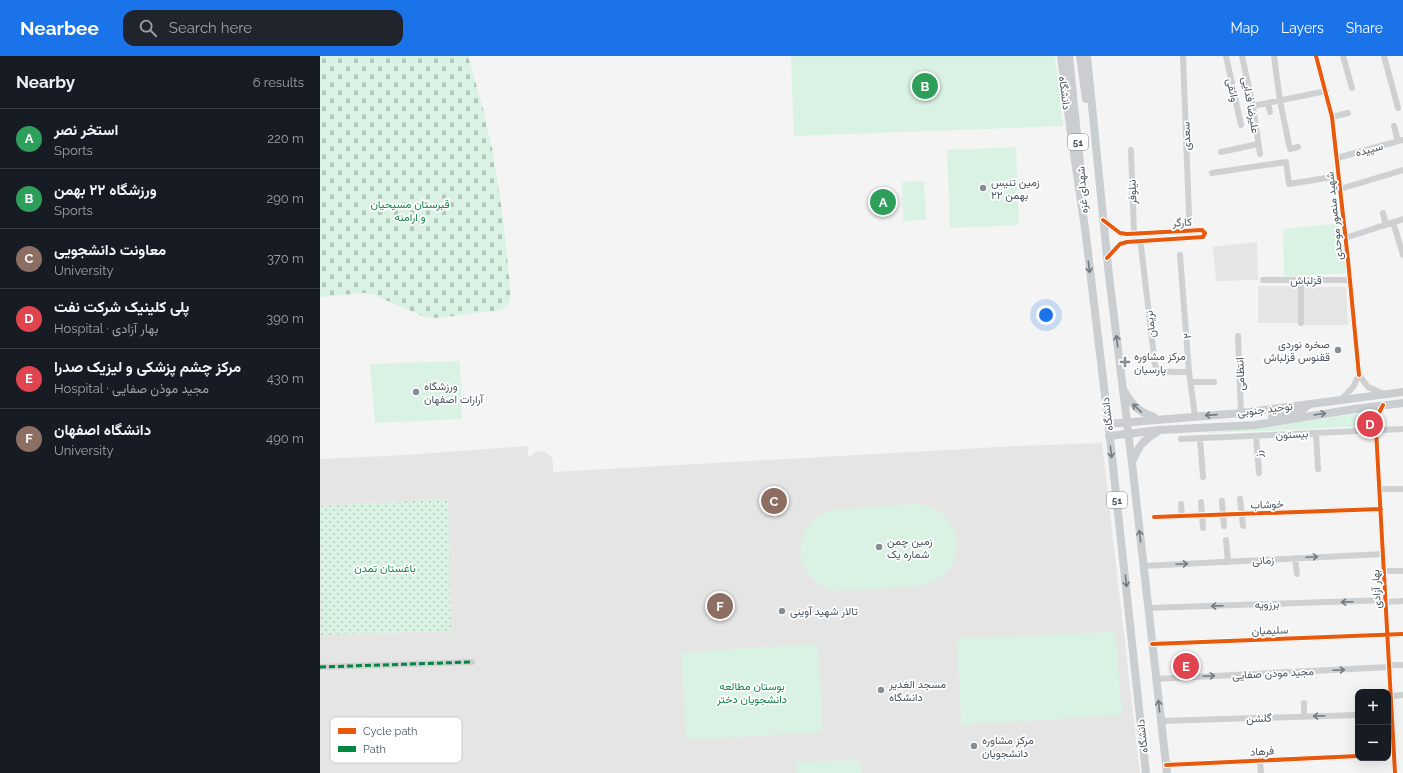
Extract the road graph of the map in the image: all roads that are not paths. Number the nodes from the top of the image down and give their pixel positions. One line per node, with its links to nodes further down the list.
1 (1061, 56): 40 (main road, دانشگاه)
2 (1069, 56): 40 (main road, شهدای غزه / 51)
3 (1179, 56): 4 (street)
4 (1183, 56): 5 (street); 35 (street, سعدی)
5 (1187, 56)
6 (1226, 56): 22 (street, واثقی)
7 (1242, 56): 17 (street, علیرضا فدایی)
8 (1274, 56): 15 (street)
9 (1316, 56): 14 (street, شهید منصور موحدی)
10 (1343, 56): 13 (street)
11 (1384, 56): 18 (street)
12 (1087, 57): 37 (main road, دانشگاه)
13 (1352, 88)
14 (1326, 91): 15 (street); 21 (street, شهید منصور موحدی)
15 (1280, 101): 16 (street); 25 (street)
16 (1268, 104): 17 (street); 19 (street)
17 (1253, 106): 24 (street, علیرضا فدایی)
18 (1398, 108)
19 (1270, 112)
20 (1348, 113): 21 (street)
21 (1332, 117): 29 (street, شهید منصور موحدی)
22 (1241, 125)
23 (1394, 126): 29 (street, سپیده)
24 (1258, 144): 27 (street); 28 (street, علیرضا فدایی)
25 (1298, 147)
26 (1131, 150): 41 (street, نیلوفر)
27 (1221, 152)
28 (1260, 154)
29 (1337, 158): 32 (street, شهید منصور موحدی)
30 (1403, 170): 33 (street)
31 (1212, 173): 32 (street)
32 (1339, 176): 33 (street, شهید منصور موحدی)
33 (1340, 189): 42 (street, شهید منصور موحدی)
34 (1383, 213): 39 (street)
35 (1189, 216)
36 (1403, 219): 38 (street)
37 (1103, 220): 41 (street, کارگر); 46 (main road, دانشگاه / 51)
38 (1393, 222): 39 (street); 45 (street)
39 (1386, 225): 42 (street)
40 (1085, 228): 68 (main road, دانشگاه / 51, one-way to 68)
41 (1134, 233): 46 (street, کارگر)
42 (1345, 238): 49 (street, شهید منصور موحدی)
43 (1141, 246): 52 (street, نریمان)
44 (1180, 255): 52 (street, ۲)
45 (1403, 256)
46 (1107, 258): 56 (main road, دانشگاه / 51, one-way to 46)
47 (1263, 280): 48 (street, قزلباش)
48 (1301, 280): 49 (street, قزلباش); 50 (street)
49 (1349, 280): 53 (street, شهید منصور موحدی)
50 (1301, 323)
51 (1238, 336): 64 (street, انتظامی)
52 (1189, 372): 54 (street, ۲)
53 (1358, 375): 58 (street); 59 (street)
54 (1191, 382): 55 (street); 65 (street, ۲)
55 (1214, 382)
56 (1122, 388): 66 (main road, one-way to 56); 67 (main road, دانشگاه / 51)
57 (1403, 392): 58 (main road, توحید جنوبی)
58 (1384, 394): 59 (main road, توحید جنوبی)
59 (1342, 399): 61 (main road, توحید جنوبی)
60 (1403, 403): 62 (main road, توحید جنوبی)
61 (1310, 404): 64 (main road, توحید جنوبی); 69 (main road)
62 (1383, 405): 63 (main road, توحید جنوبی); 72 (street, بهار آزادی)
63 (1363, 408): 69 (main road, توحید جنوبی, one-way to 63); 72 (street, بهار آزادی)
64 (1241, 413): 65 (main road, توحید جنوبی, one-way to 65)
65 (1195, 416): 66 (main road, توحید جنوبی)
66 (1159, 418): 67 (main road, توحید جنوبی)
67 (1126, 422): 68 (main road, توحید جنوبی); 74 (main road, 51)
68 (1108, 424): 75 (main road, دانشگاه / 51)
69 (1252, 425): 71 (main road, توحید جنوبی)
70 (1403, 429): 72 (street, بیستون)
71 (1160, 430): 74 (main road, توحید جنوبی); 79 (main road)
72 (1376, 430): 73 (street, بیستون); 84 (street, بهار آزادی)
73 (1316, 433): 76 (street, بیستون); 80 (street)
74 (1128, 434): 75 (main road, توحید جنوبی); 79 (main road, دانشگاه / 51)
75 (1109, 436): 128 (main road, دانشگاه / 51, one-way to 128)
76 (1256, 436): 77 (street, بیستون); 81 (street, رز)
77 (1200, 438): 78 (street, بیستون); 82 (street)
78 (1181, 439)
79 (1132, 463): 102 (main road, دانشگاه / 51, one-way to 79)
80 (1318, 469)
81 (1259, 473)
82 (1203, 477)
83 (1403, 488): 84 (street)
84 (1379, 489): 89 (street, بهار آزادی)
85 (1240, 499): 90 (street)
86 (1222, 501): 92 (street)
87 (1201, 502): 91 (street)
88 (1181, 504): 93 (street)
89 (1380, 509): 90 (street, خوشاب); 99 (street, بهار آزادی)
90 (1242, 514): 92 (street, خوشاب); 96 (street)
91 (1202, 515): 92 (street, خوشاب); 93 (street, خوشاب); 97 (street)
92 (1223, 515): 95 (street)
93 (1182, 516): 94 (street, خوشاب)
94 (1154, 517)
95 (1224, 526)
96 (1243, 526)
97 (1203, 528)
98 (1226, 540): 101 (street)
99 (1383, 554): 100 (street, زمانی, one-way to 99); 103 (street, بهار آزادی)
100 (1295, 558): 101 (street, زمانی); 105 (street)
101 (1228, 562): 102 (street, زمانی, one-way to 101)
102 (1143, 566): 108 (main road, دانشگاه / 51)
103 (1384, 571): 104 (street); 106 (street, بهار آزادی)
104 (1403, 571)
105 (1296, 574)
106 (1386, 601): 107 (street, برزویه); 108 (street, برزویه, one-way to 108); 109 (street, بهار آزادی)
107 (1403, 601)
108 (1148, 608): 111 (main road, دانشگاه / 51)
109 (1388, 634): 110 (street, سلیمیان); 111 (street, سلیمیان); 114 (street, بهار آزادی)
110 (1403, 634)
111 (1152, 644): 116 (main road, دانشگاه / 51)
112 (472, 662): 115 (street)
113 (1403, 665): 114 (street, مجید موذن صفایی)
114 (1389, 666): 116 (street, مجید موذن صفایی, one-way to 114); 117 (street, بهار آزادی)
115 (320, 667)
116 (1156, 679): 123 (main road, دانشگاه / 51, one-way to 116)
117 (1391, 689)
118 (1391, 696): 119 (street)
119 (1403, 696)
120 (1304, 703): 122 (street)
121 (1355, 715): 122 (street, گلشن, one-way to 122)
122 (1304, 716): 123 (street, گلشن)
123 (1161, 721): 127 (main road, دانشگاه / 51)
124 (1391, 754): 130 (street, بهار آزادی)
125 (1355, 756): 126 (street, فرهاد)
126 (1260, 760): 127 (street, فرهاد); 129 (street)
127 (1166, 769)
128 (1146, 773)
129 (1261, 773)
130 (1396, 773)

